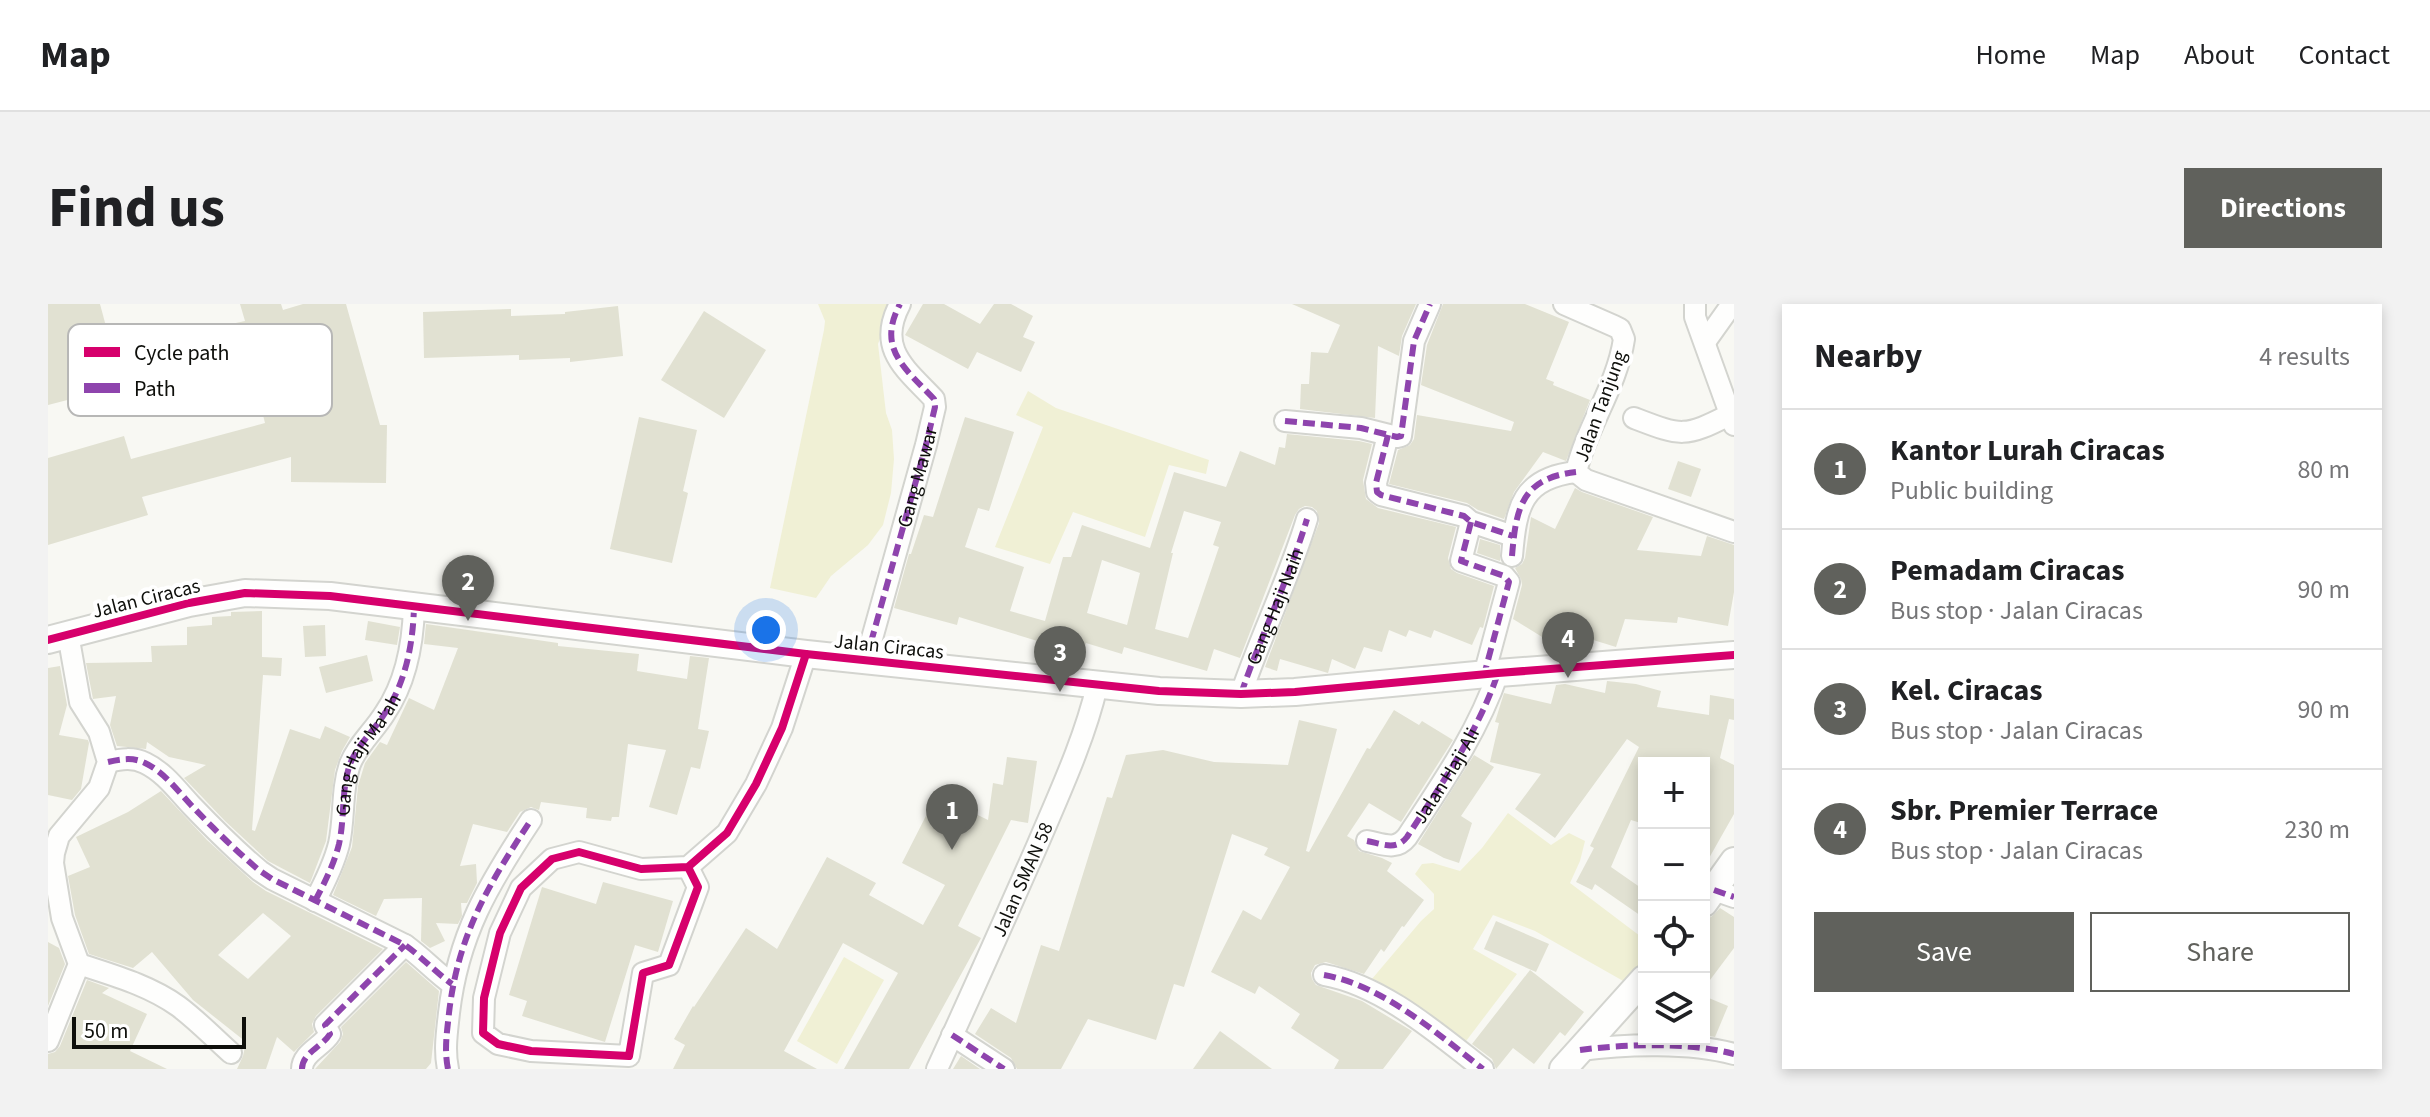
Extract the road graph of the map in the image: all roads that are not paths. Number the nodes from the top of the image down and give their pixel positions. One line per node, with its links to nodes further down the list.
1 (900, 304): 19 (street, Gang Mawar)
2 (1430, 304): 10 (street)
3 (1564, 304): 11 (street, Jalan Tanjung)
4 (1695, 304): 6 (street)
5 (1729, 305): 6 (street)
6 (1705, 342): 8 (street)
7 (1634, 418): 8 (street)
8 (1732, 420)
9 (1285, 421): 10 (street)
10 (1388, 435): 13 (street)
11 (1576, 472): 13 (street); 14 (street, Jalan Tanjung)
12 (1307, 519): 22 (street, Gang Haji Naih)
13 (1471, 522): 20 (street, Jalan Haji Ali)
14 (1734, 532)
15 (414, 607): 16 (street, Jalan Ciracas); 18 (street, Jalan Ciracas); 30 (street, Gang Haji Ma'ah)
16 (58, 637): 23 (street)
17 (1733, 650): 20 (street, Jalan Ciracas)
18 (806, 654): 19 (street, Jalan Ciracas); 28 (street)
19 (866, 660): 21 (street, Jalan Ciracas)
20 (1491, 674): 22 (street, Jalan Ciracas); 25 (street, Jalan Haji Ali)
21 (1097, 686): 22 (street, Jalan Ciracas); 36 (street, Jalan SMAN 58)
22 (1241, 694)
23 (108, 762): 26 (street); 30 (street)
24 (531, 820): 34 (street)
25 (1367, 841)
26 (51, 858): 32 (street)
27 (1734, 861): 29 (street)
28 (688, 867): 28 (street)
29 (1717, 897)
30 (315, 901): 31 (street)
31 (405, 945): 34 (street); 41 (street)
32 (79, 964): 37 (street); 38 (street)
33 (1324, 975): 45 (street)
34 (452, 984): 42 (street)
35 (1638, 986): 40 (street)
36 (952, 1035): 43 (street, Jalan SMAN 58); 44 (street)
37 (48, 1041)
38 (231, 1053)
39 (1734, 1054): 40 (street)
40 (1572, 1060)
41 (302, 1069)
42 (448, 1069)
43 (937, 1069)
44 (1004, 1069)
45 (1483, 1069)

